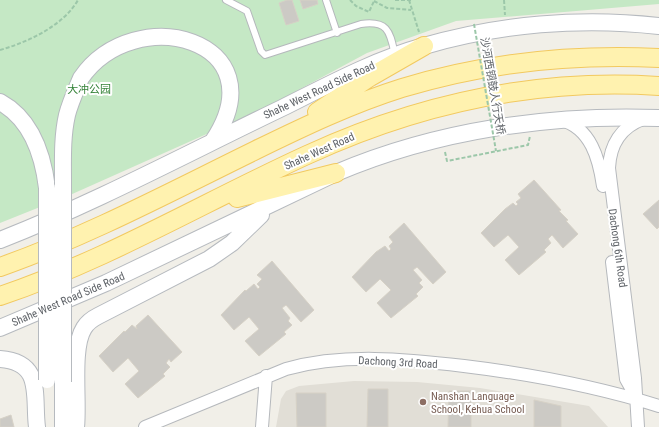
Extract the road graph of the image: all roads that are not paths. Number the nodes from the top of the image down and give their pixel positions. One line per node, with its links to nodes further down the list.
1 (226, 0): 6 (lane)
2 (326, 0): 6 (lane)
3 (186, 25): 14 (main road)
4 (133, 26): 29 (main road, bridge)
5 (659, 26): 7 (main road, Shahe West Road Side Road)
6 (337, 33): 8 (lane)
7 (422, 40): 8 (main road, Shahe West Road Side Road); 15 (main road)
8 (395, 55): 14 (main road, Shahe West Road Side Road)
9 (659, 58): 15 (main road)
10 (659, 86): 18 (main road, Shahe West Road)
11 (0, 102): 28 (main road, bridge)
12 (655, 117): 13 (main road, Shahe West Road Side Road); 25 (street, Dachong 6th Road)
13 (560, 120): 16 (main road, Shahe West Road Side Road); 25 (street, Dachong 6th Road)
14 (213, 141): 19 (main road, Shahe West Road Side Road)
15 (273, 142): 20 (main road)
16 (336, 173): 17 (main road, Shahe West Road Side Road); 18 (main road)
17 (270, 206): 22 (main road, Shahe West Road Side Road); 30 (main road)
18 (203, 207): 21 (main road, Shahe West Road)
19 (0, 240)
20 (0, 266)
21 (0, 296)
22 (0, 328)
23 (0, 359): 27 (main road)
24 (266, 376): 25 (street, Dachong 3rd Road); 31 (street, Dachong 3rd Road); 32 (street)
25 (637, 399): 26 (street, Dachong 3rd Road); 33 (street, Dachong 6th Road)
26 (659, 406)
27 (37, 427)
28 (46, 427)
29 (63, 427)
30 (76, 427)
31 (145, 427)
32 (262, 427)
33 (638, 427)

